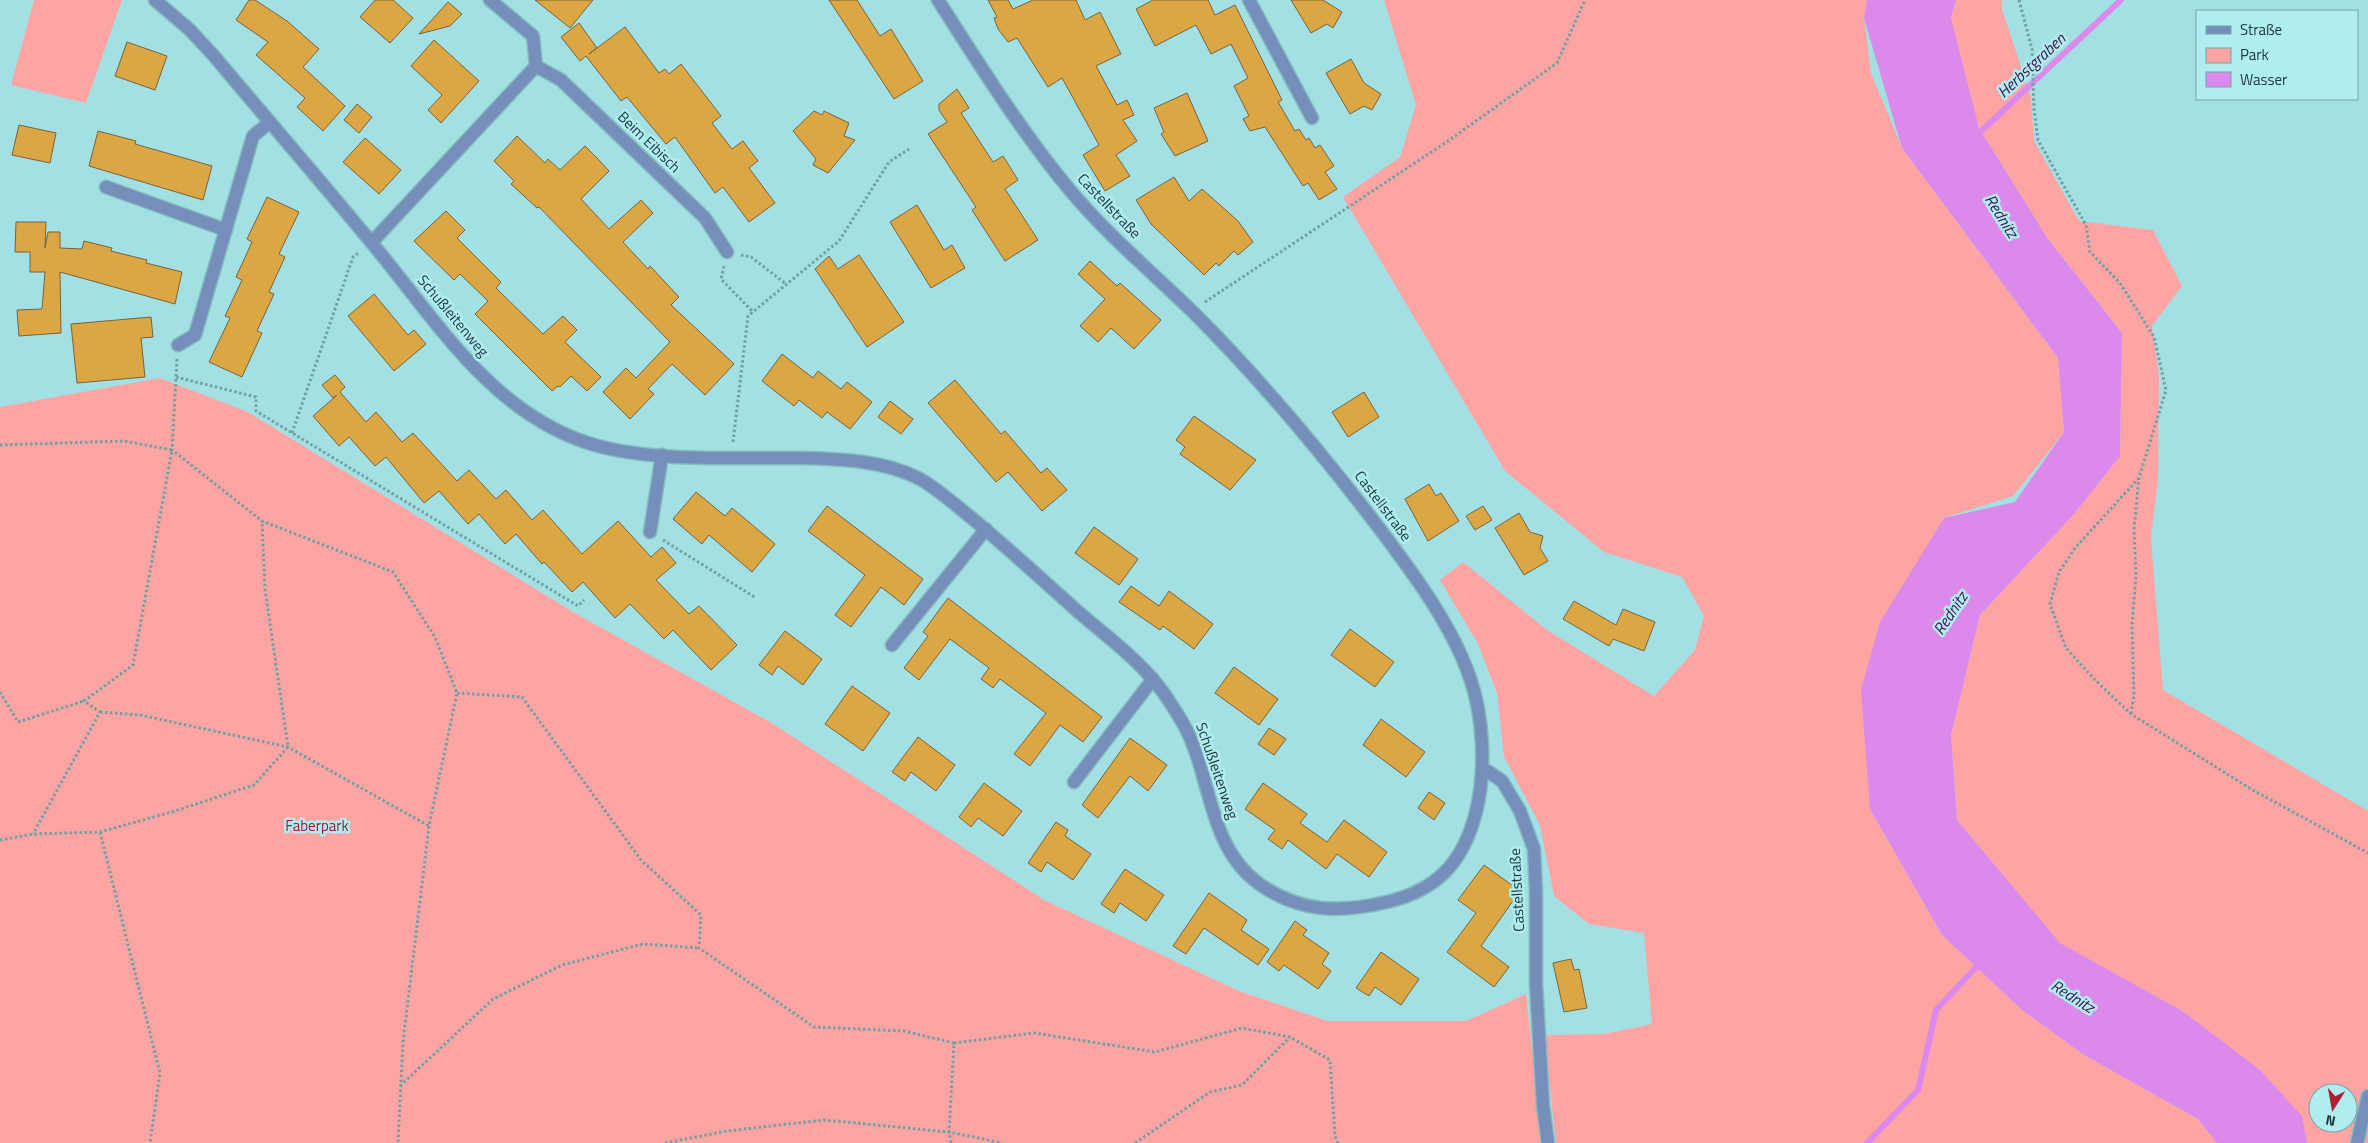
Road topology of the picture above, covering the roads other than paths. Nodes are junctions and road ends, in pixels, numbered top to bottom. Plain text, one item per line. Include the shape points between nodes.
1 (155, 0) edge
2 (490, 0) edge
3 (938, 0) edge
4 (1249, 0) edge
5 (536, 66) junction
6 (1312, 118) dead end
7 (270, 122) junction
8 (106, 188) dead end
9 (226, 230) junction
10 (372, 242) junction
11 (727, 252) road end
12 (178, 345) road end
13 (662, 455) junction
14 (986, 529) junction
15 (650, 532) road end
16 (892, 645) dead end
17 (1153, 679) junction
18 (1483, 768) junction
19 (1074, 782) dead end
20 (2368, 1096) edge
21 (1548, 1143) edge
22 (2357, 1143) edge

1 - 7 street, Schußleitenweg via 190,30
2 - 5 street via 533,36
3 - 18 street, Castellstraße via 1000,96 1070,191 1252,372 1345,483 1409,568 1436,610 1471,680 1477,705
4 - 6 street
5 - 10 street
5 - 11 street, Beim Eibisch via 561,80 704,218
7 - 9 street via 253,136
7 - 10 street, Schußleitenweg
8 - 9 street
9 - 12 street via 195,335
10 - 13 street, Schußleitenweg via 470,364 520,410 585,442 616,451
13 - 14 street, Schußleitenweg via 844,459 892,467 924,481
13 - 15 street
14 - 16 street
14 - 17 street, Schußleitenweg
17 - 18 street, Schußleitenweg via 1184,724 1197,755 1211,811 1234,859 1252,879 1275,894 1306,907 1343,911 1404,898 1428,888 1452,866 1465,846 1480,796
17 - 19 street
18 - 21 street, Castellstraße via 1502,781 1520,811 1534,849 1536,984
20 - 22 street

